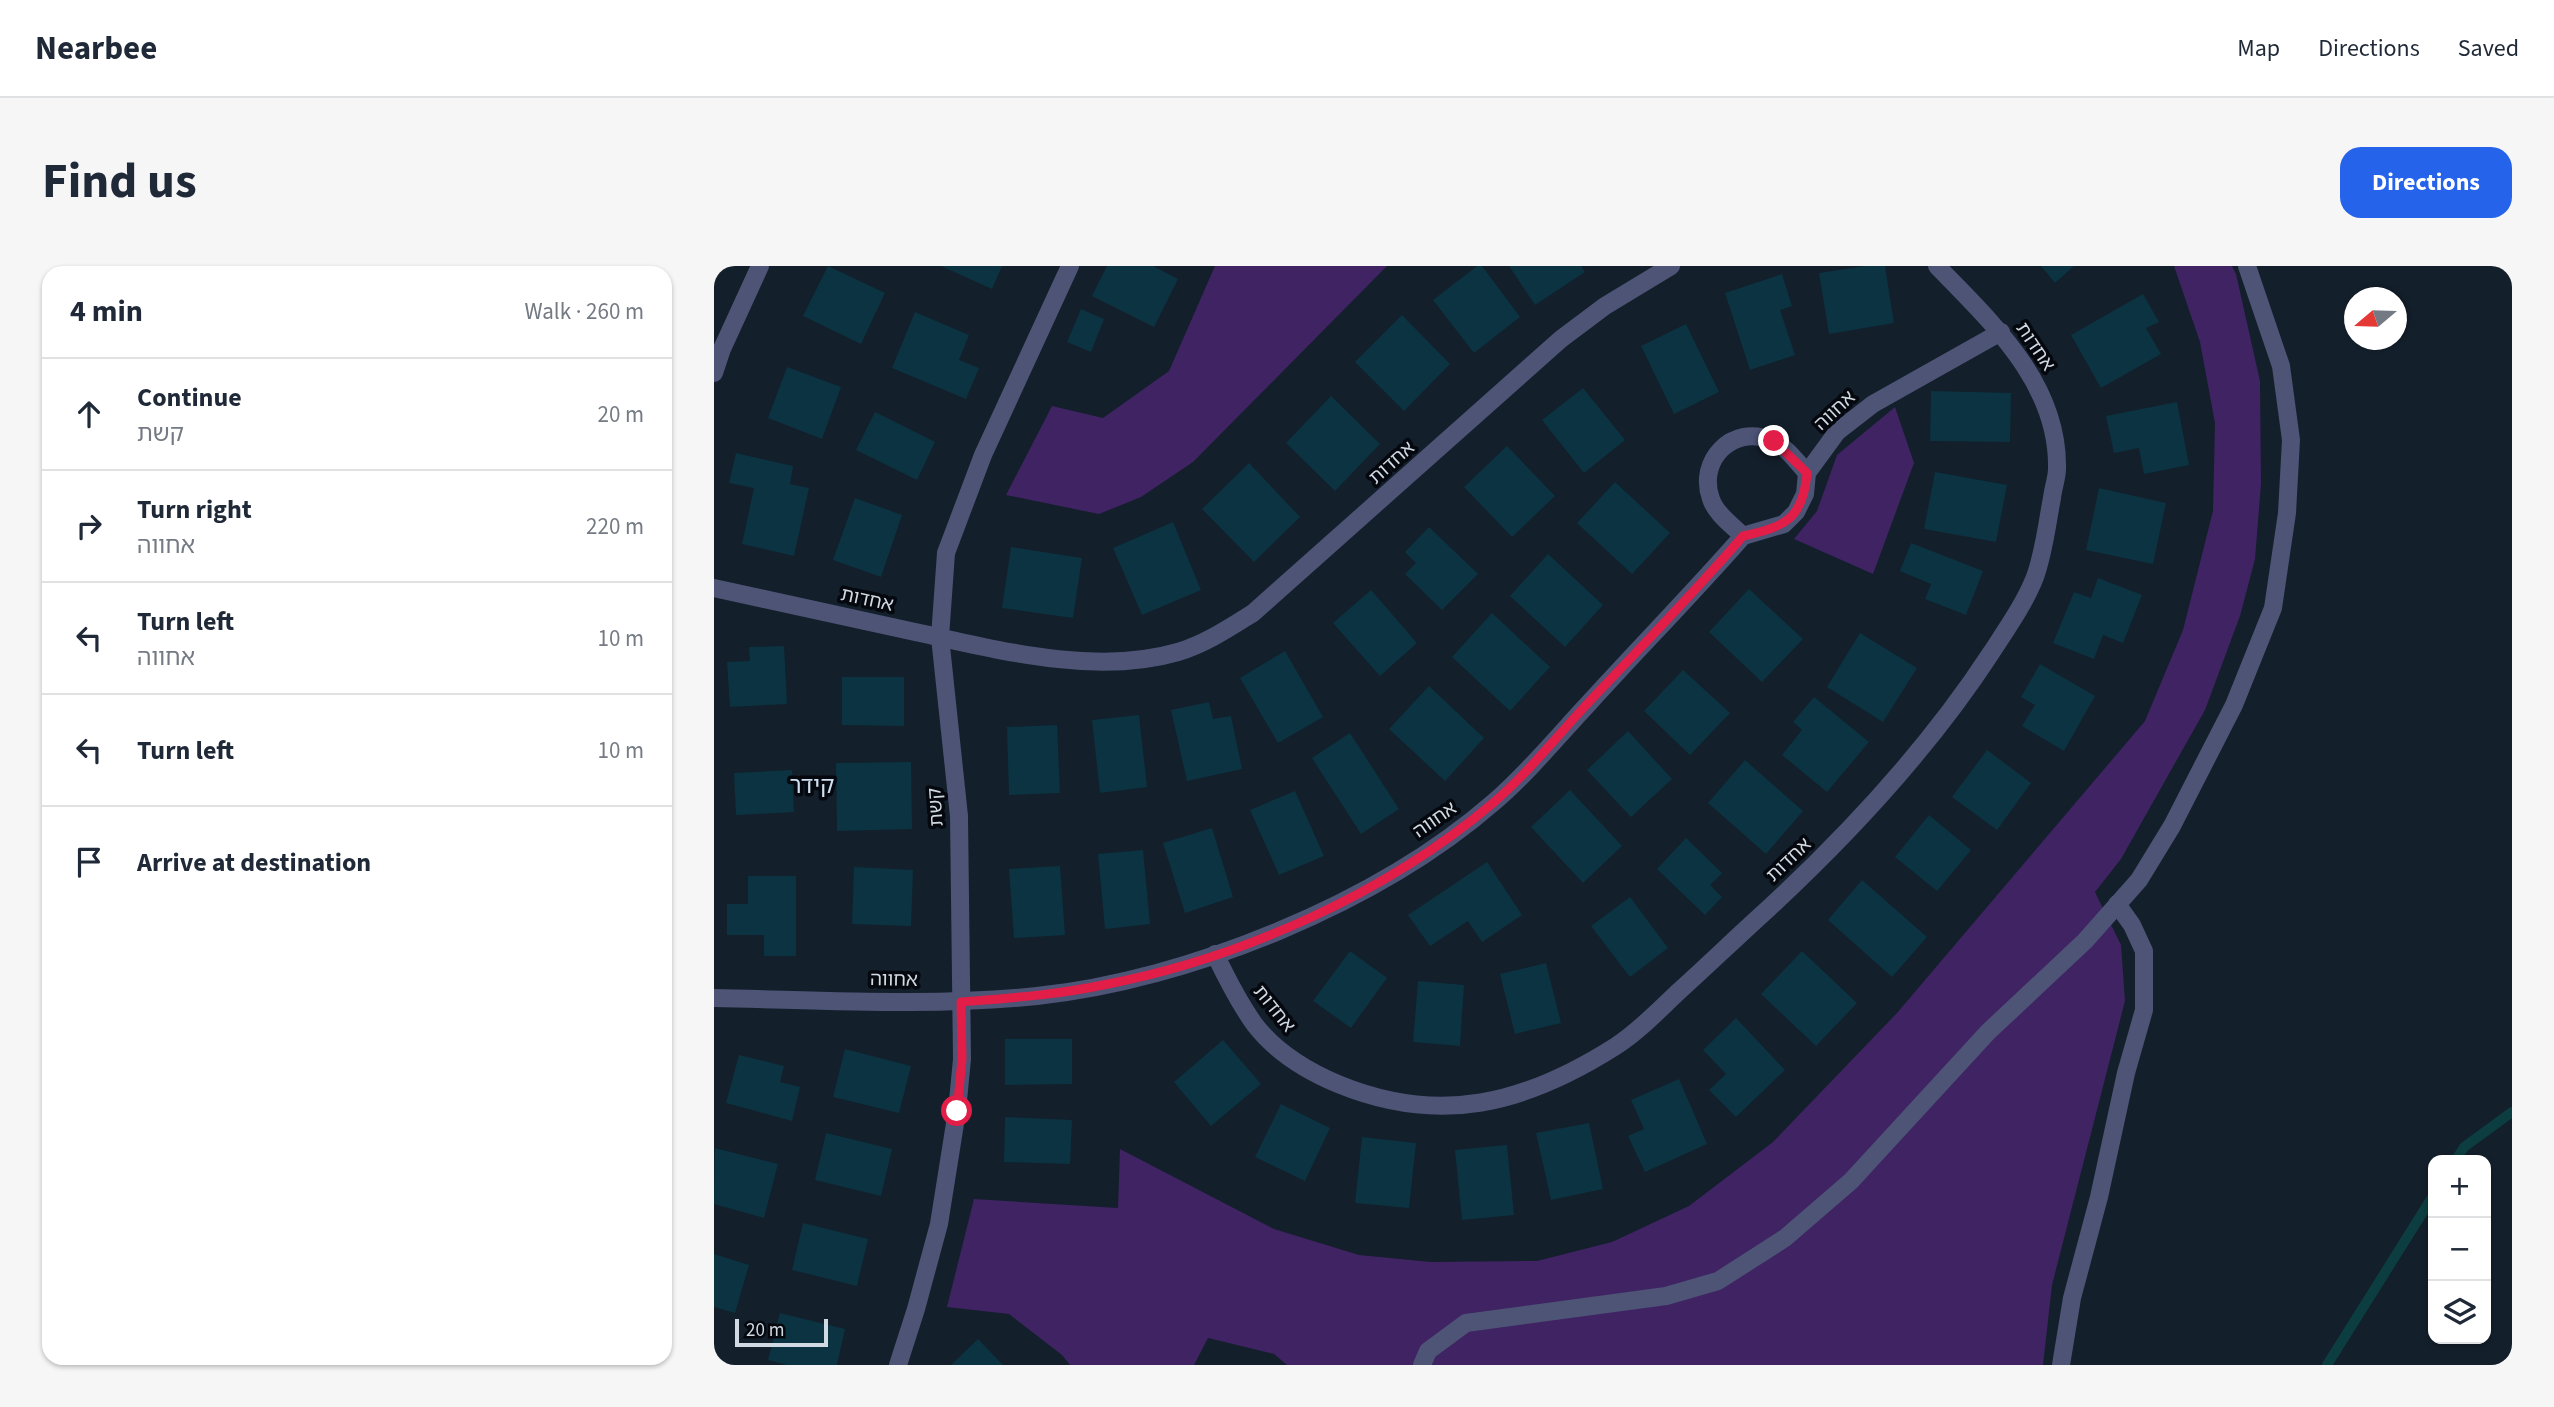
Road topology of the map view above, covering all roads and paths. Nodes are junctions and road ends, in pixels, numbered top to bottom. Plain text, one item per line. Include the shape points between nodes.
1 (760, 266) edge
2 (1070, 266) edge
3 (1671, 266) edge
4 (1937, 266) edge
5 (2247, 266) edge
6 (2001, 332) junction
7 (714, 373) edge
8 (1807, 473) junction
9 (1743, 536) junction
10 (714, 588) edge
11 (940, 637) junction
12 (2117, 904) junction
13 (1215, 954) junction
14 (714, 998) edge
15 (961, 1002) junction
16 (898, 1365) edge
17 (1422, 1365) edge
18 (2061, 1365) edge

1 - 7 street
2 - 11 street, קשת via 984,455 946,553
3 - 11 street, אחדות via 1562,339 1294,579 1217,636 1178,652 1107,662 1056,659
4 - 6 street, אחדות
5 - 12 street via 2281,366 2291,440 2287,513 2273,608 2234,705 2172,826 2139,880
6 - 8 street, אחווה via 1873,404 1837,432
6 - 13 street, אחדות via 2031,374 2051,424 2057,469 2035,578 1957,704 1877,801 1798,881 1619,1044 1548,1083 1496,1100 1423,1107 1371,1097 1324,1079 1287,1057 1257,1027
8 - 9 street, אחווה via 1805,494 1784,524
8 - 9 street via 1774,441 1760,436 1739,437 1720,449 1708,469 1707,485 1712,502
9 - 13 street, אחווה via 1496,801 1445,841 1368,887 1311,917
10 - 11 street, אחדות
11 - 15 street, קשת via 959,816
12 - 17 street via 2085,941 1988,1032 1851,1181 1785,1238 1718,1281 1666,1296 1466,1323 1428,1351
12 - 18 street via 2144,951 2144,1010 2072,1298
13 - 15 street, אחווה via 1104,985
14 - 15 street, אחווה
15 - 16 street, קשת via 957,1111 939,1224

